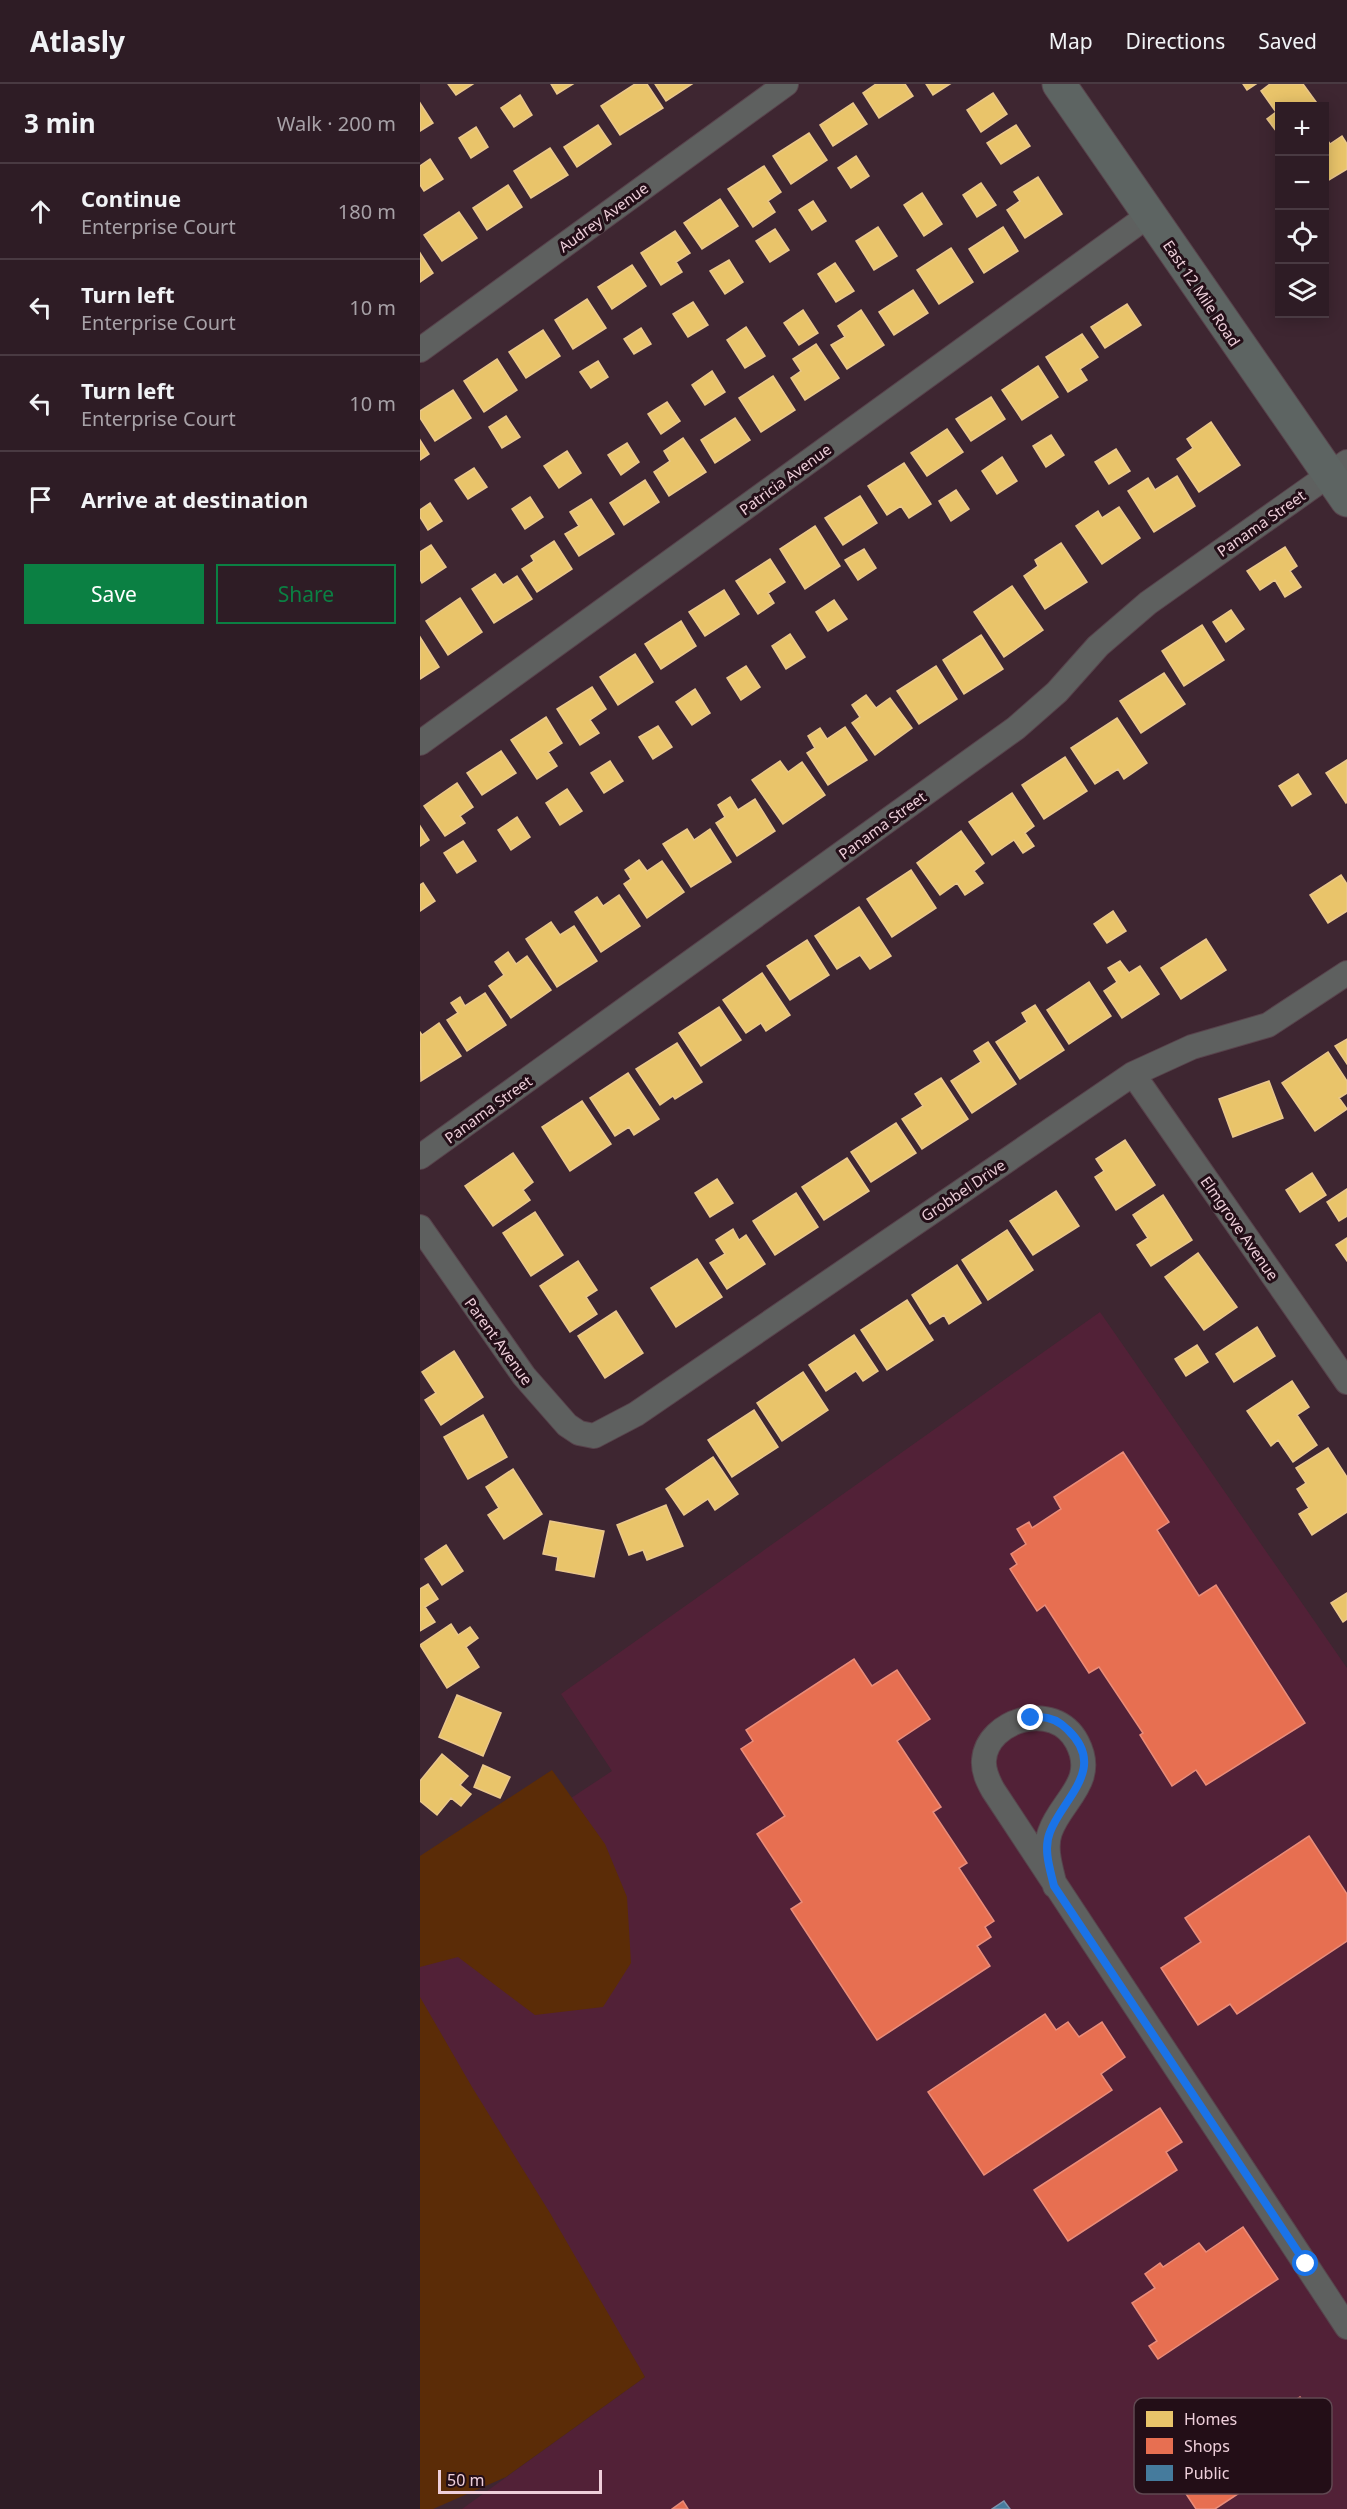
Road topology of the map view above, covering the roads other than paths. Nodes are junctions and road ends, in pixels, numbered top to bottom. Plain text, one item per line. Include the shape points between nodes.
1 (786, 84) edge
2 (1059, 84) edge
3 (1149, 215) junction
4 (420, 350) edge
5 (1341, 479) edge
6 (420, 743) edge
7 (1347, 973) edge
8 (1133, 1074) junction
9 (420, 1157) edge
10 (420, 1227) edge
11 (1347, 1382) edge
12 (594, 1436) joint
13 (1054, 1886) junction
14 (1347, 2327) edge

1 - 4 street, Audrey Avenue
2 - 3 main road, East 12 Mile Road
3 - 5 main road, East 12 Mile Road
3 - 6 street, Patricia Avenue
5 - 9 street, Panama Street via 1148,603 1098,646 1016,728
7 - 8 street, Grobbel Drive via 1268,1024 1192,1047
8 - 11 street, Elmgrove Avenue
8 - 12 street, Grobbel Drive via 636,1414
10 - 12 street, Parent Avenue via 477,1312 550,1409 579,1433
13 - 13 street via 1047,1843 1077,1788 1084,1765 1082,1752 1071,1733 1055,1720 1035,1718 1013,1724 997,1735 984,1762 993,1790
13 - 14 street

